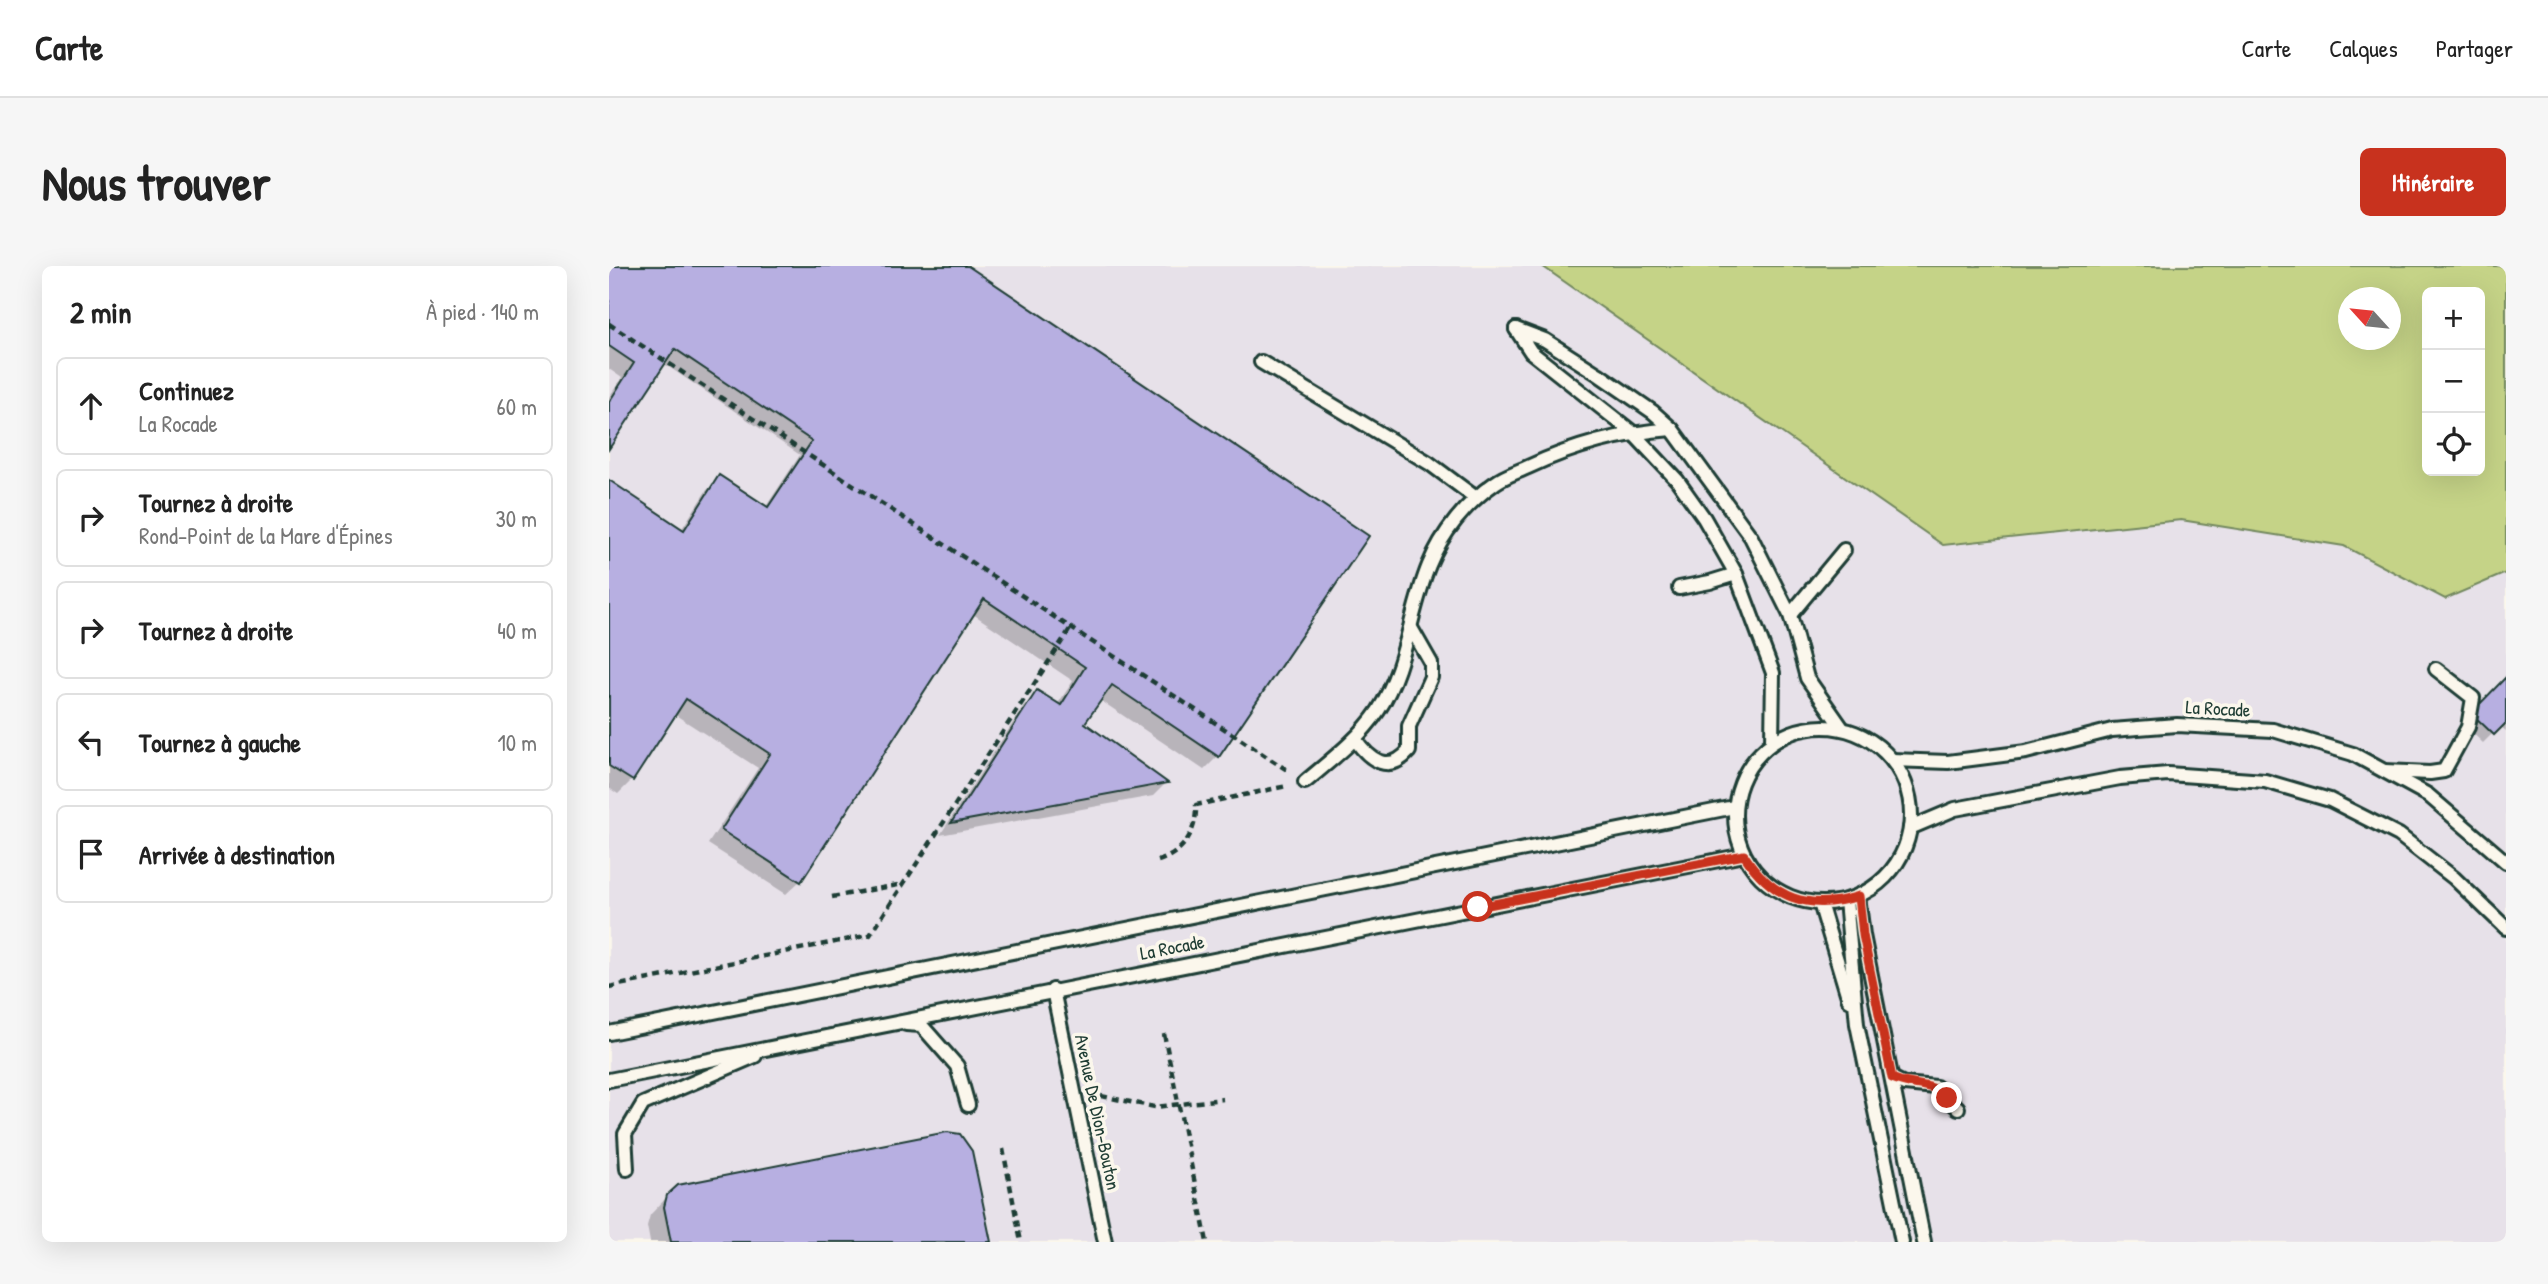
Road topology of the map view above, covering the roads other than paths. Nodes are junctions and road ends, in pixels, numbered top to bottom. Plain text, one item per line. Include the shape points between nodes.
1 (1261, 362) dead end
2 (1672, 429) junction
3 (1632, 432) junction
4 (1476, 498) junction
5 (1844, 550) dead end
6 (1737, 574) junction
7 (1679, 588) dead end
8 (1790, 615) junction
9 (1411, 628) junction
10 (2436, 669) dead end
11 (1842, 728) junction
12 (1355, 739) junction
13 (1772, 742) junction
14 (1892, 760) junction
15 (2381, 771) junction
16 (1305, 782) road end
17 (1734, 807) junction
18 (1910, 828) junction
19 (1744, 855) junction
20 (2506, 862) edge
21 (1852, 898) junction
22 (1820, 903) junction
23 (2506, 928) edge
24 (1053, 990) junction
25 (892, 1023) junction
26 (1857, 1024) junction
27 (609, 1033) edge
28 (779, 1046) junction
29 (1892, 1078) junction
30 (609, 1080) edge
31 (968, 1105) dead end
32 (1958, 1108) dead end
33 (628, 1169) dead end
34 (1105, 1242) edge
35 (1902, 1242) edge
36 (1924, 1242) edge

1 - 4 lane via 1422,459
2 - 3 lane
2 - 3 lane via 1545,340 1516,329 1531,352
2 - 8 lane via 1751,537
3 - 4 lane via 1552,456 1496,481
3 - 6 lane via 1677,480
4 - 9 lane via 1447,531 1428,566
5 - 8 lane
6 - 7 lane
6 - 13 lane via 1773,674
8 - 11 lane via 1807,678
9 - 12 lane via 1393,684
9 - 12 lane via 1431,663 1431,677 1409,726 1409,751 1400,762 1387,765 1369,756
10 - 15 lane via 2473,698 2468,727 2444,771
11 - 13 lane via 1818,726
11 - 14 lane via 1861,735
12 - 16 lane
13 - 17 lane via 1753,760
14 - 15 lane, La Rocade via 1948,762 2026,752 2112,730 2177,725 2273,730 2353,754
14 - 18 lane via 1908,792
15 - 20 lane, La Rocade via 2428,796
17 - 19 lane
17 - 27 lane, La Rocade
18 - 21 lane via 1901,856 1883,879
18 - 23 lane via 1955,809 2120,778 2168,775 2265,781 2330,800 2399,835 2454,877
19 - 22 lane via 1757,875 1775,890 1797,900
19 - 24 lane, La Rocade
21 - 22 lane
21 - 26 lane
21 - 29 lane
22 - 26 lane
24 - 25 lane, La Rocade
24 - 34 lane, Avenue De Dion-Bouton
25 - 28 lane, La Rocade
25 - 31 lane via 921,1025 957,1066
26 - 35 lane
28 - 30 lane, La Rocade
28 - 33 lane via 643,1104 625,1134
29 - 32 lane via 1936,1087
29 - 36 lane

